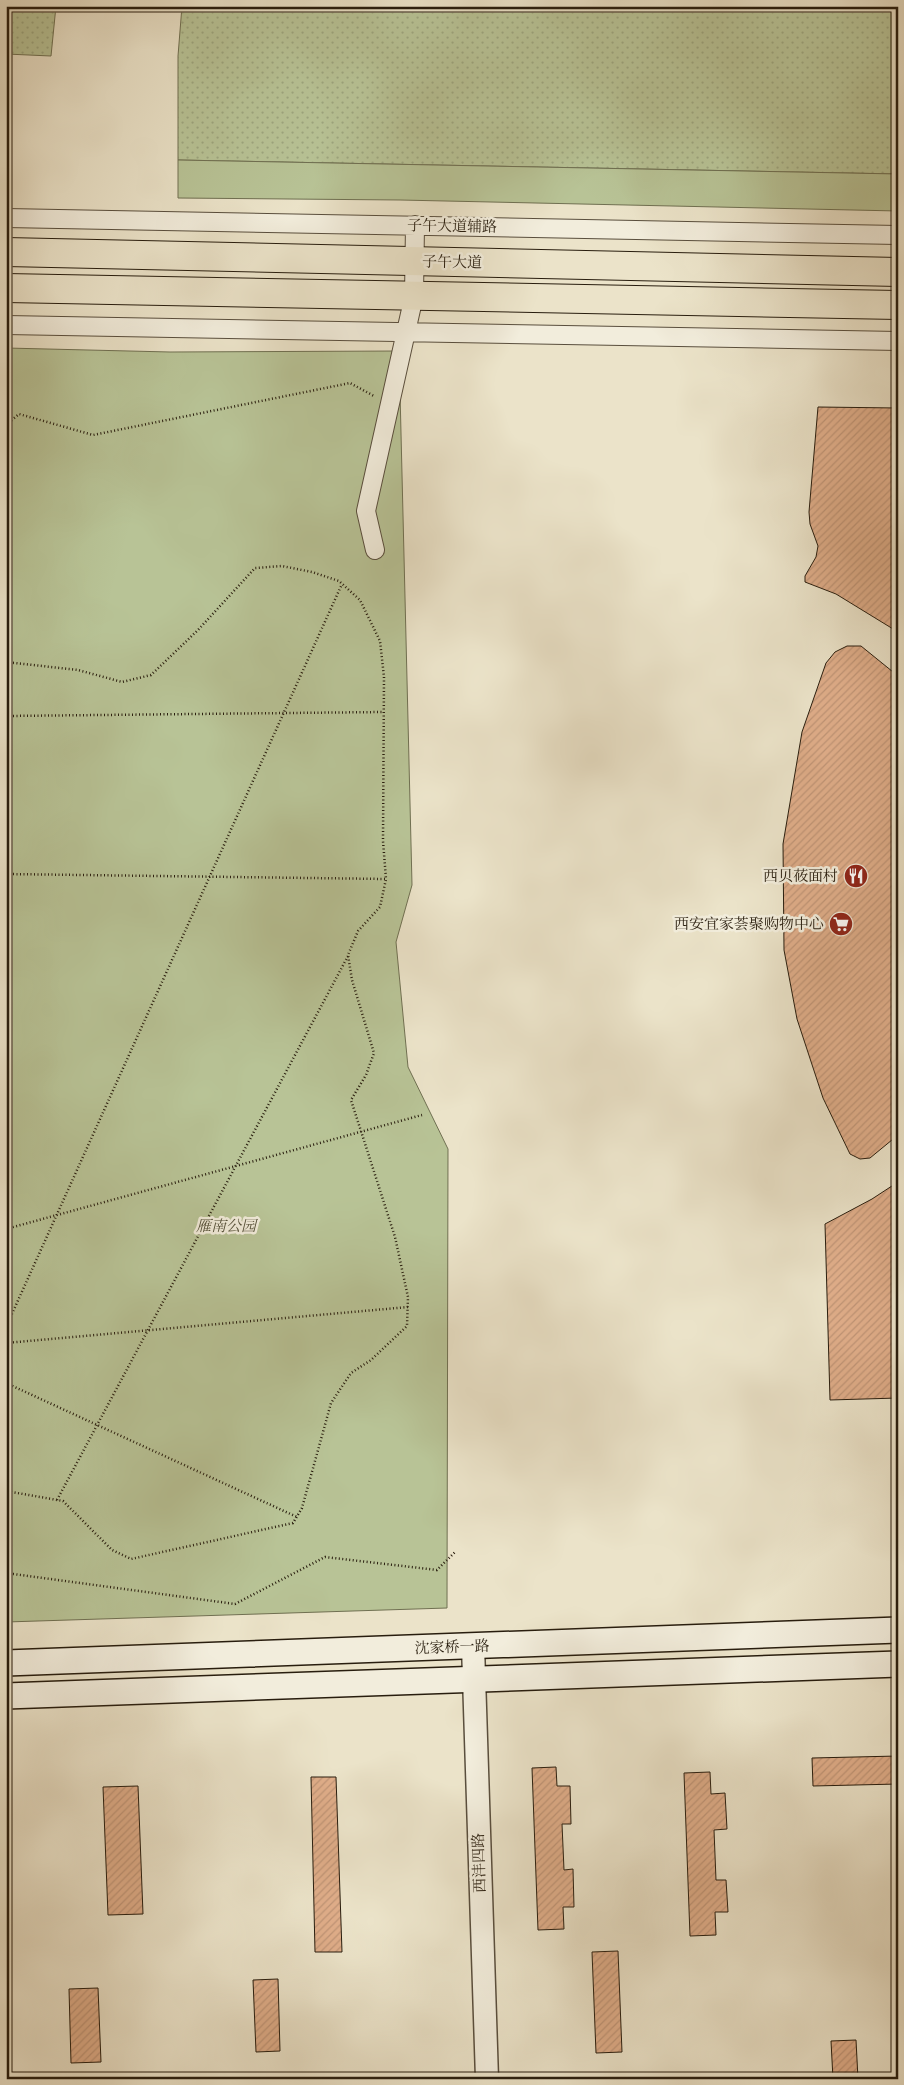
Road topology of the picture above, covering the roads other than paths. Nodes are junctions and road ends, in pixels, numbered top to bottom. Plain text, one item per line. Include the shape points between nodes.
1 (6, 218) edge
2 (415, 225) junction
3 (898, 235) edge
4 (6, 252) edge
5 (415, 262) junction
6 (898, 272) edge
7 (6, 288) edge
8 (414, 296) junction
9 (898, 305) edge
10 (6, 325) edge
11 (406, 332) junction
12 (898, 341) edge
13 (375, 550) dead end
14 (898, 1630) edge
15 (473, 1646) junction
16 (6, 1663) edge
17 (898, 1664) edge
18 (473, 1680) junction
19 (6, 1696) edge
20 (486, 2079) edge

1 - 2 street, 子午大道辅路
2 - 3 street, 子午大道辅路
2 - 5 street
4 - 5 main road, 子午大道
5 - 6 main road, 子午大道
5 - 8 street
7 - 8 main road
8 - 9 main road
8 - 11 street
10 - 11 street
11 - 12 street
11 - 13 street via 366,511
14 - 15 main road, 沈家桥一路
15 - 16 main road, 沈家桥一路
15 - 18 street, 西沣四路
17 - 18 main road
18 - 19 main road
18 - 20 street, 西沣四路

